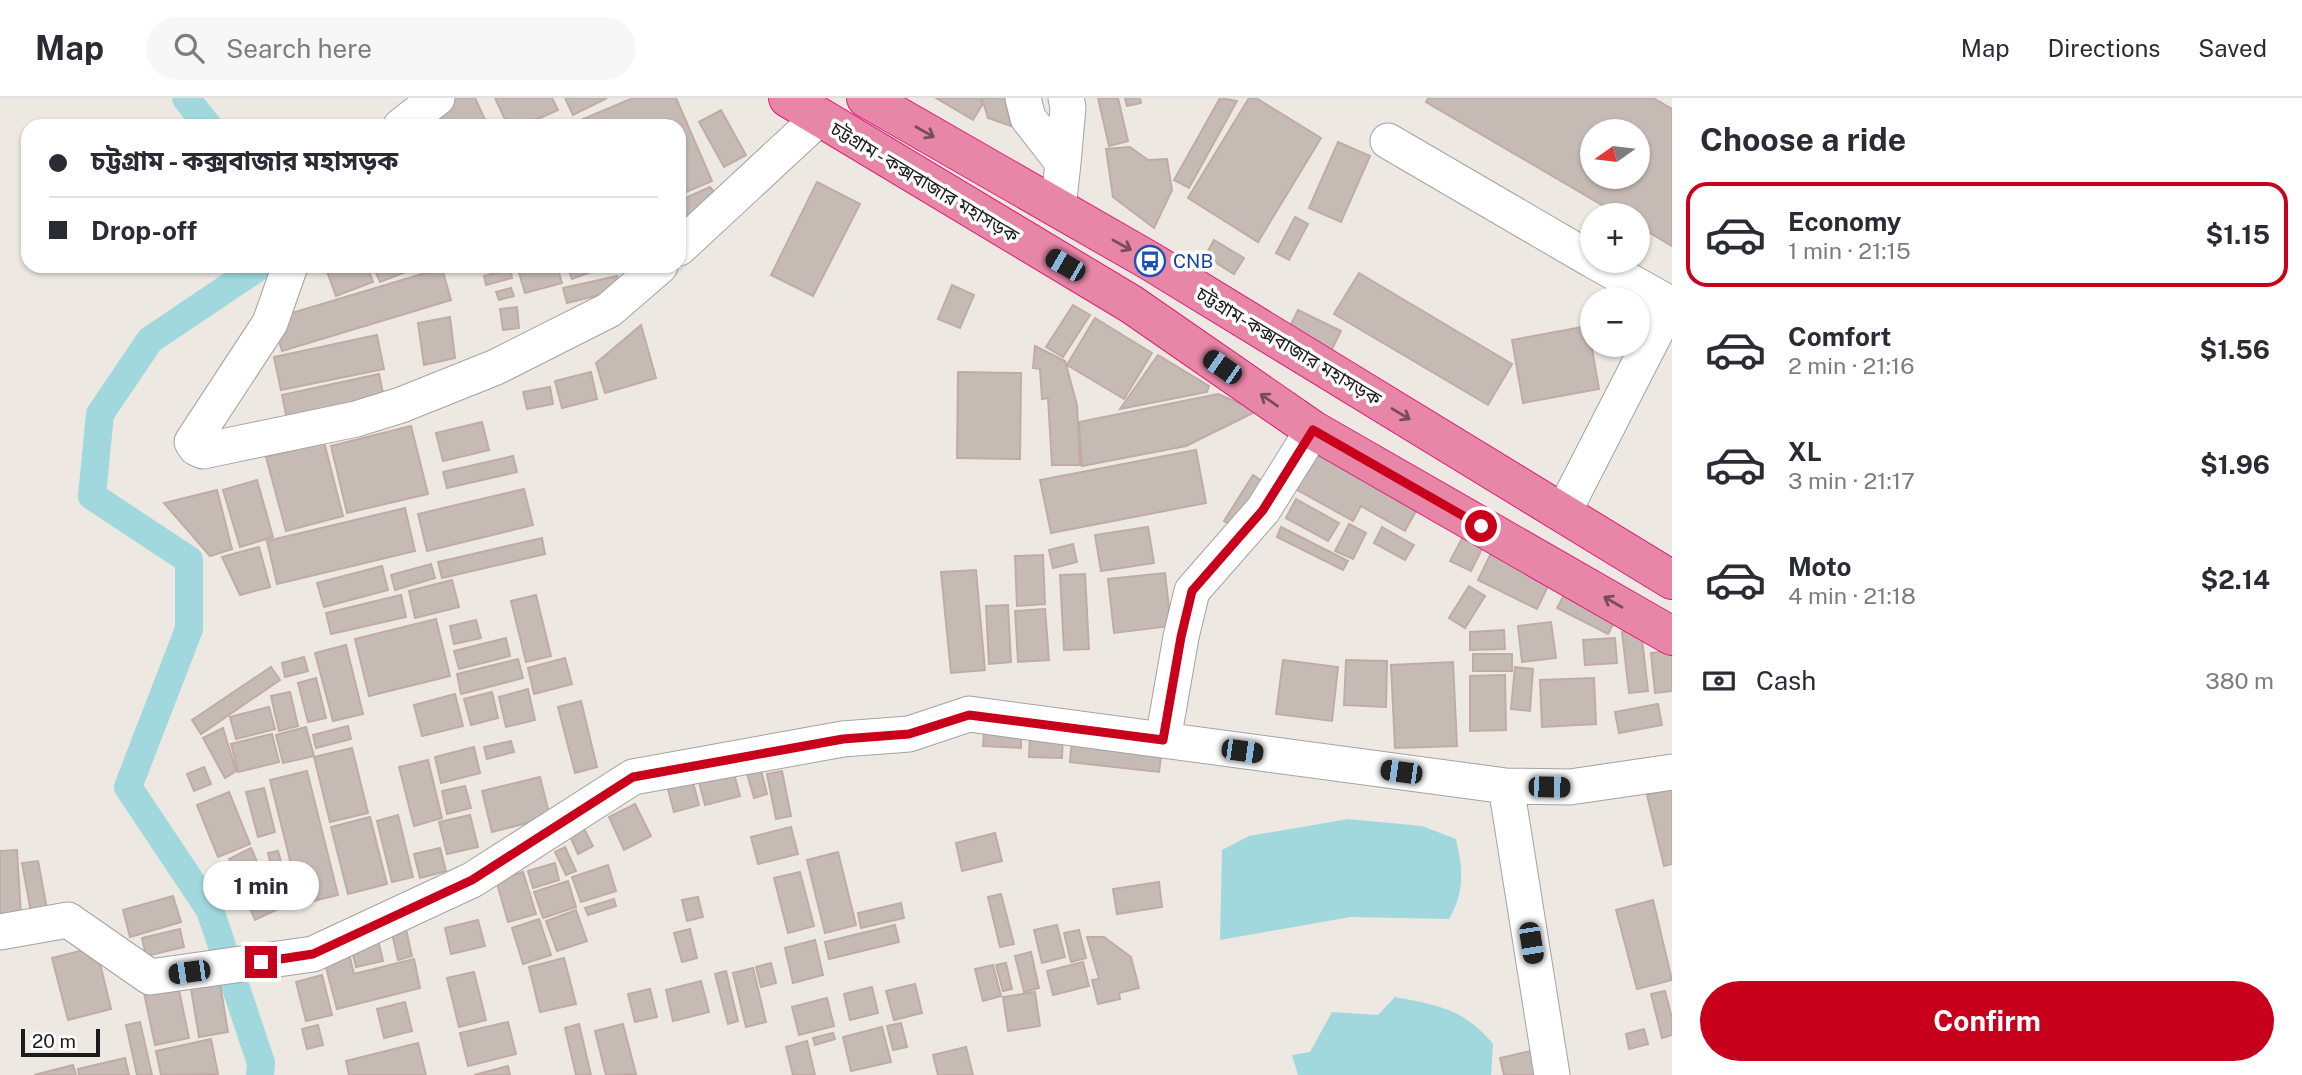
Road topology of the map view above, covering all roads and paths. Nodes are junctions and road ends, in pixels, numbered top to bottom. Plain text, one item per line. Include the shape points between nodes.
1 (437, 98) edge
2 (866, 98) edge
3 (1023, 98) edge
4 (1066, 98) edge
5 (804, 108) edge
6 (410, 119) edge
7 (1388, 141) dead end
8 (1063, 163) junction
9 (1058, 208) junction
10 (686, 240) edge
11 (1580, 252) edge
12 (288, 273) edge
13 (652, 273) edge
14 (1616, 273) edge
15 (1313, 430) junction
16 (1563, 513) junction
17 (1672, 580) edge
18 (1672, 636) edge
19 (1163, 740) junction
20 (1672, 772) edge
21 (1506, 786) junction
22 (0, 932) edge
23 (1552, 1075) edge

1 - 6 street
2 -> 9 highway, চট্টগ্রাম-কক্সবাজার মহাসড়ক
3 - 8 street via 1028,118
4 - 8 street
5 - 10 street
15 -> 5 highway, চট্টগ্রাম - কক্সবাজার মহাসড়ক via 1131,304
7 - 11 street
8 - 9 street
9 -> 16 highway, চট্টগ্রাম-কক্সবাজার মহাসড়ক
12 - 13 street via 270,323 192,442 195,449 301,433 401,405 496,367 609,310
14 - 16 street via 1670,304
18 -> 15 highway, চট্টগ্রাম - কক্সবাজার মহাসড়ক
15 - 19 street via 1263,510 1192,591
16 - 17 highway, চট্টগ্রাম-কক্সবাজার মহাসড়ক
19 - 21 street
19 - 22 street via 969,715 909,734 843,739 633,777 472,880 313,954 150,977 68,920
20 - 21 street via 1570,787
21 - 23 street

